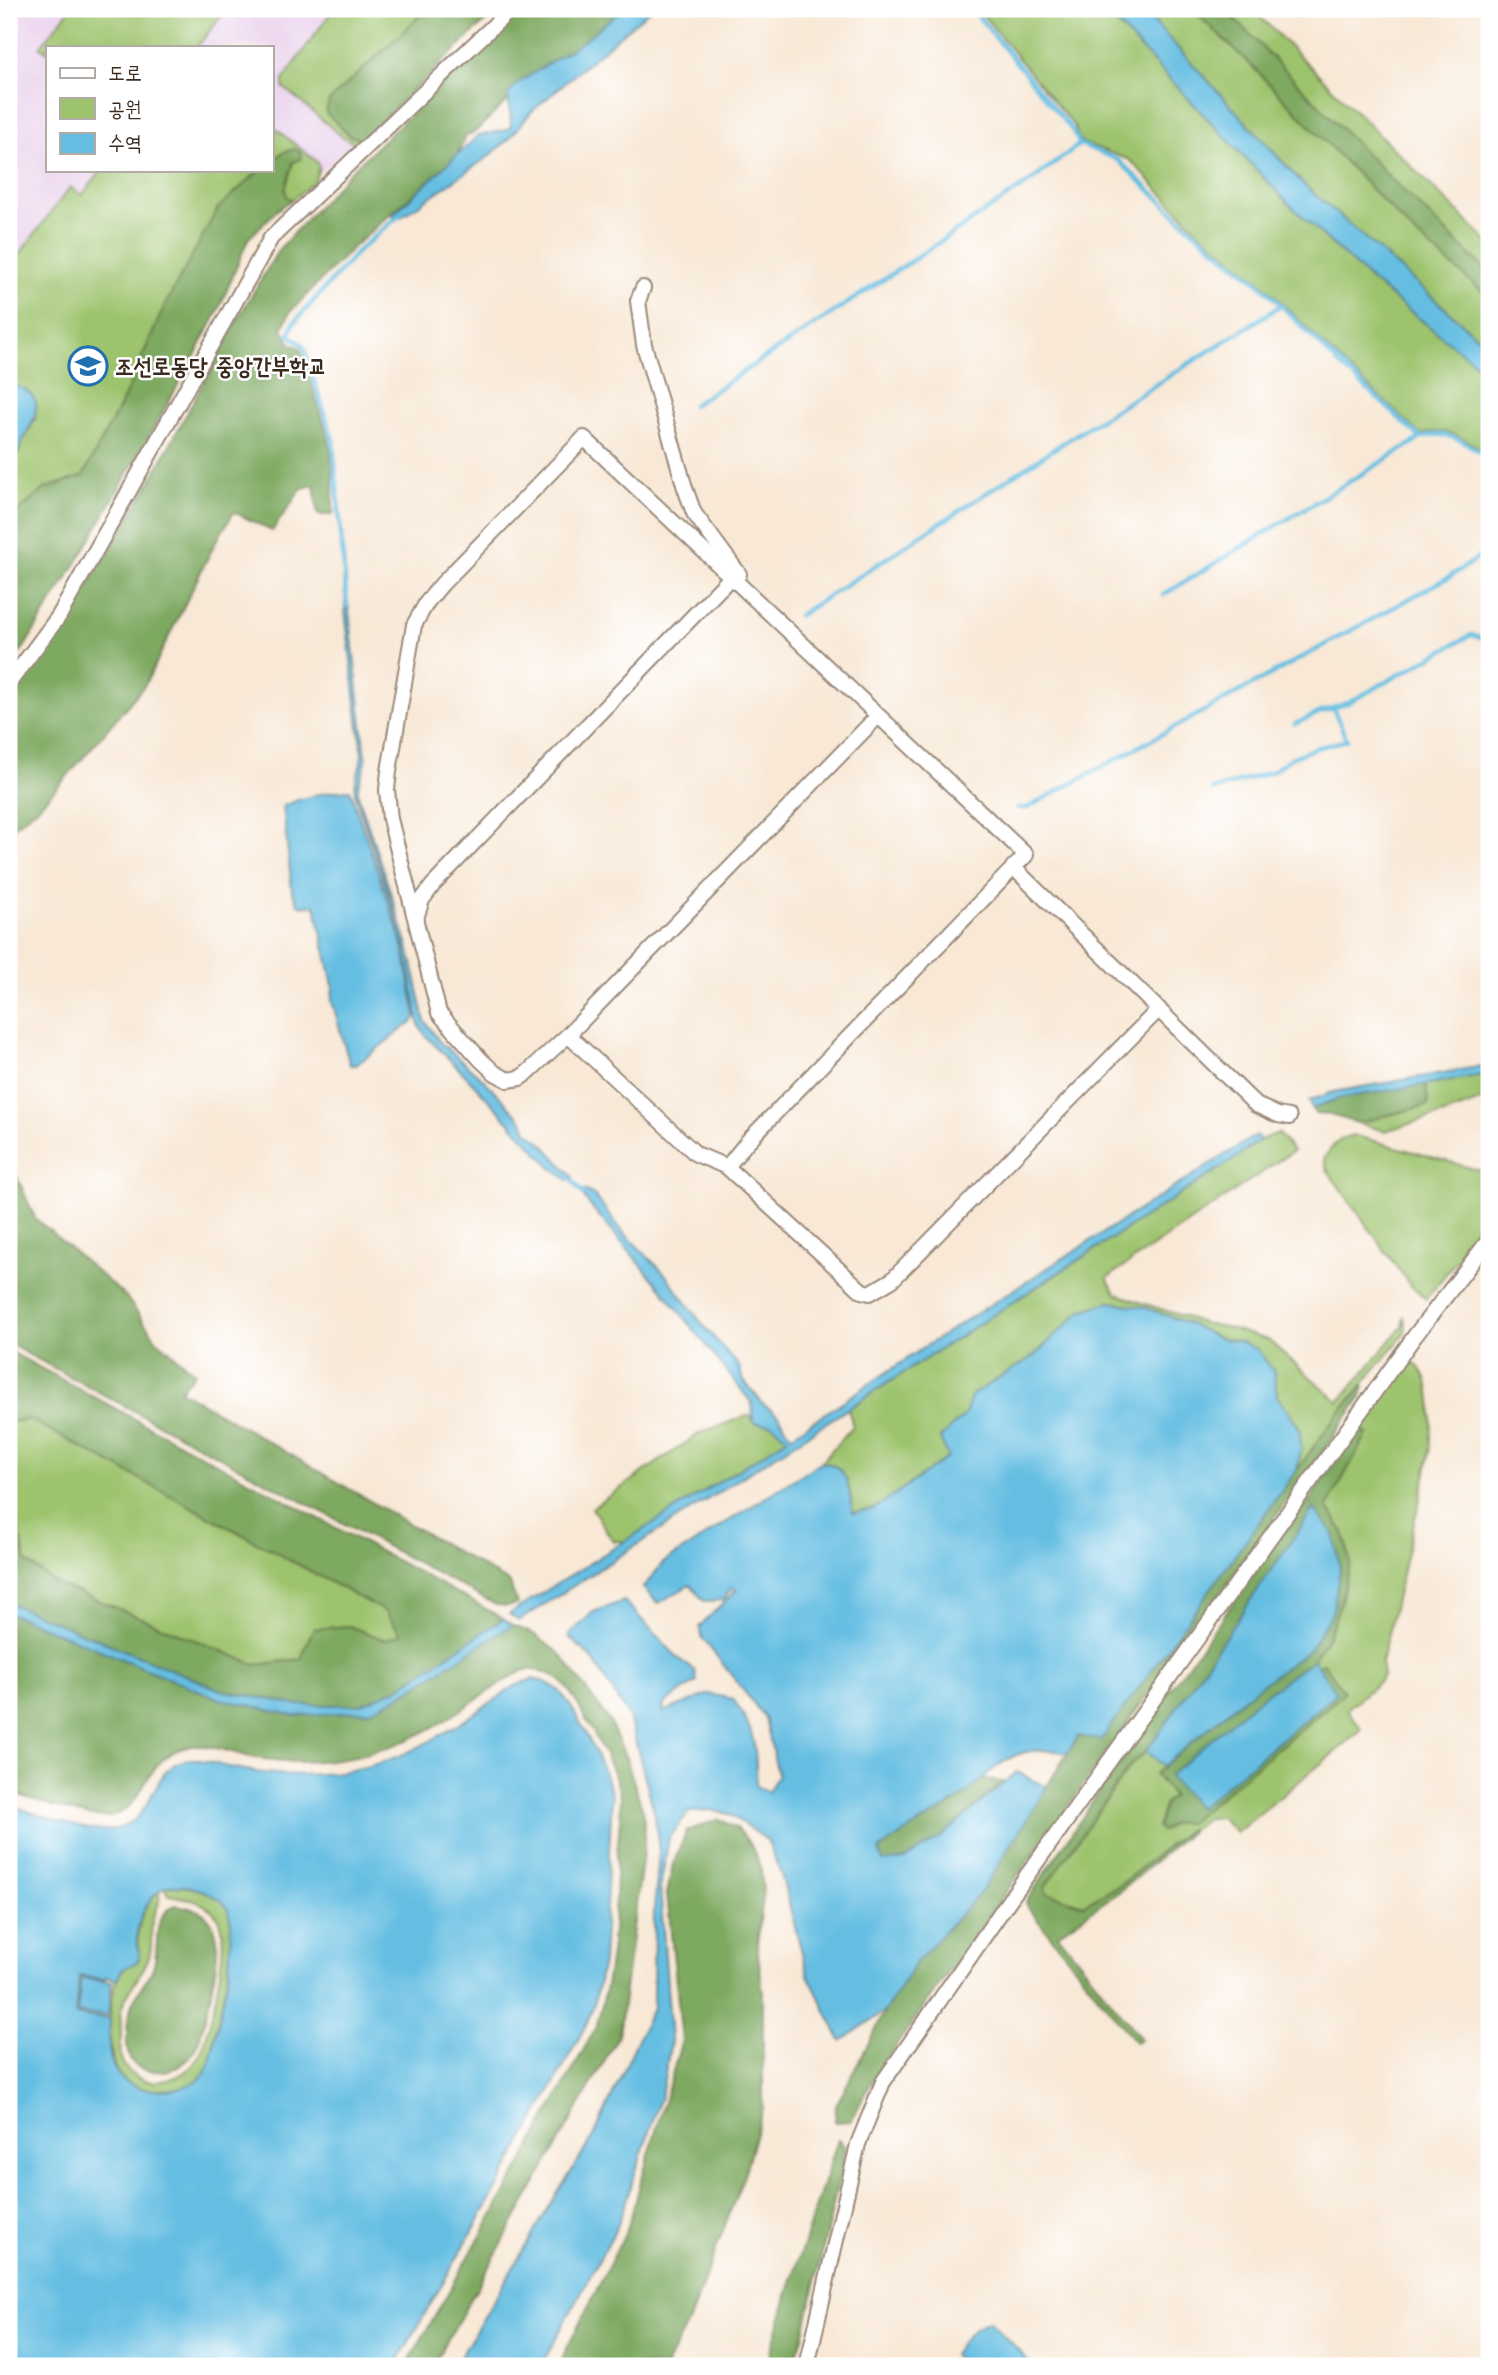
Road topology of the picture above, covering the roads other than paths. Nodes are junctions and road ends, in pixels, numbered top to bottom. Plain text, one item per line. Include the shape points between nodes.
1 (511, 9) edge
2 (643, 288) dead end
3 (732, 576) junction
4 (760, 604) junction
5 (9, 683) edge
6 (878, 716) junction
7 (1013, 867) junction
8 (416, 919) junction
9 (1159, 1009) junction
10 (568, 1035) junction
11 (1289, 1117) dead end
12 (727, 1167) junction
13 (1489, 1240) edge
14 (807, 2366) edge

1 - 5 street via 271,238 59,616
2 - 4 street via 638,301 645,345 694,513
3 - 4 street
3 - 8 street via 433,885
3 - 8 street via 584,438 442,584 414,625 387,790 390,820
4 - 6 street
6 - 7 street via 1026,855
6 - 10 street
7 - 9 street
7 - 12 street
8 - 10 street via 439,1013 495,1073 508,1080 520,1078
9 - 11 street via 1256,1105
9 - 12 street via 892,1280 870,1293 862,1291
10 - 12 street via 696,1154
13 - 14 street via 1414,1337 883,2082 858,2144

